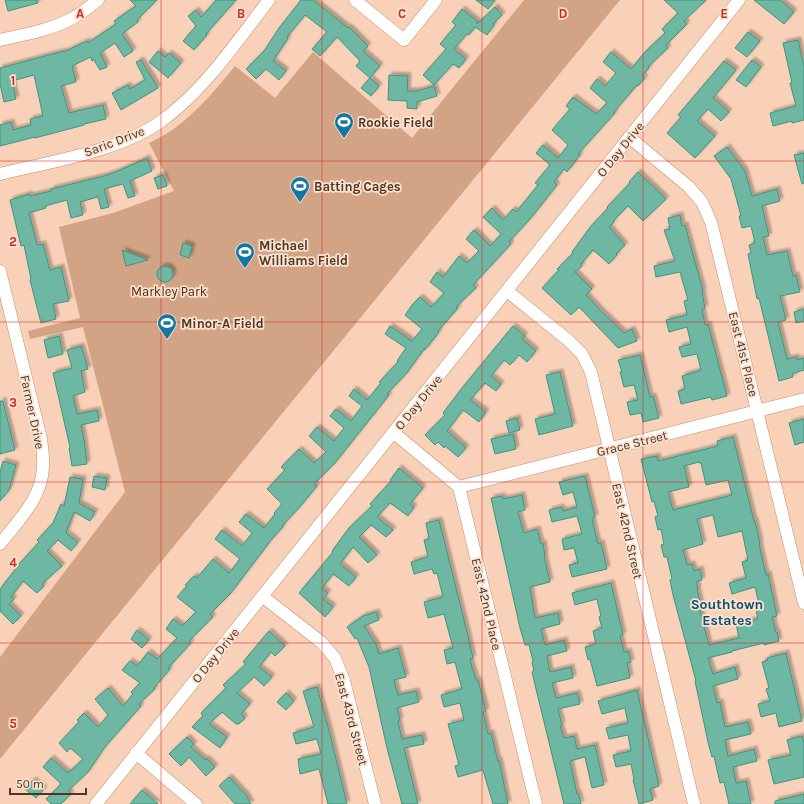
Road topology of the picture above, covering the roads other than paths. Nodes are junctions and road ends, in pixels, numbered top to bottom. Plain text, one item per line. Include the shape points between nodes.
1 (98, 0) edge
2 (269, 0) edge
3 (355, 0) edge
4 (436, 0) edge
5 (739, 0) edge
6 (0, 40) edge
7 (629, 138) junction
8 (0, 174) edge
9 (0, 271) edge
10 (507, 291) junction
11 (804, 399) edge
12 (758, 411) junction
13 (394, 432) junction
14 (609, 449) junction
15 (459, 487) junction
16 (0, 544) edge
17 (262, 596) junction
18 (804, 603) edge
19 (136, 753) junction
20 (96, 804) edge
21 (196, 804) edge
22 (375, 804) edge
23 (536, 804) edge
24 (694, 804) edge

1 - 6 street via 66,22
2 - 8 street, Saric Drive via 204,83 159,123 99,150
3 - 4 street via 404,40
5 - 7 street, O Day Drive
7 - 10 street, O Day Drive
7 - 12 street, East 41st Place via 689,187 702,202 711,222
9 - 16 street, Farmer Drive via 41,439 44,466 41,484 32,503
10 - 13 street, O Day Drive
10 - 14 street, East 42nd Street via 582,354 591,372
11 - 12 street, Grace Street
12 - 14 street, Grace Street
12 - 18 street, East 41st Place
13 - 15 street
13 - 17 street, O Day Drive
14 - 15 street, Grace Street
14 - 24 street, East 42nd Street
15 - 23 street, East 42nd Place
17 - 19 street, O Day Drive
17 - 22 street, East 43rd Street via 321,642 335,658 344,681
19 - 20 street, O Day Drive
19 - 21 street

